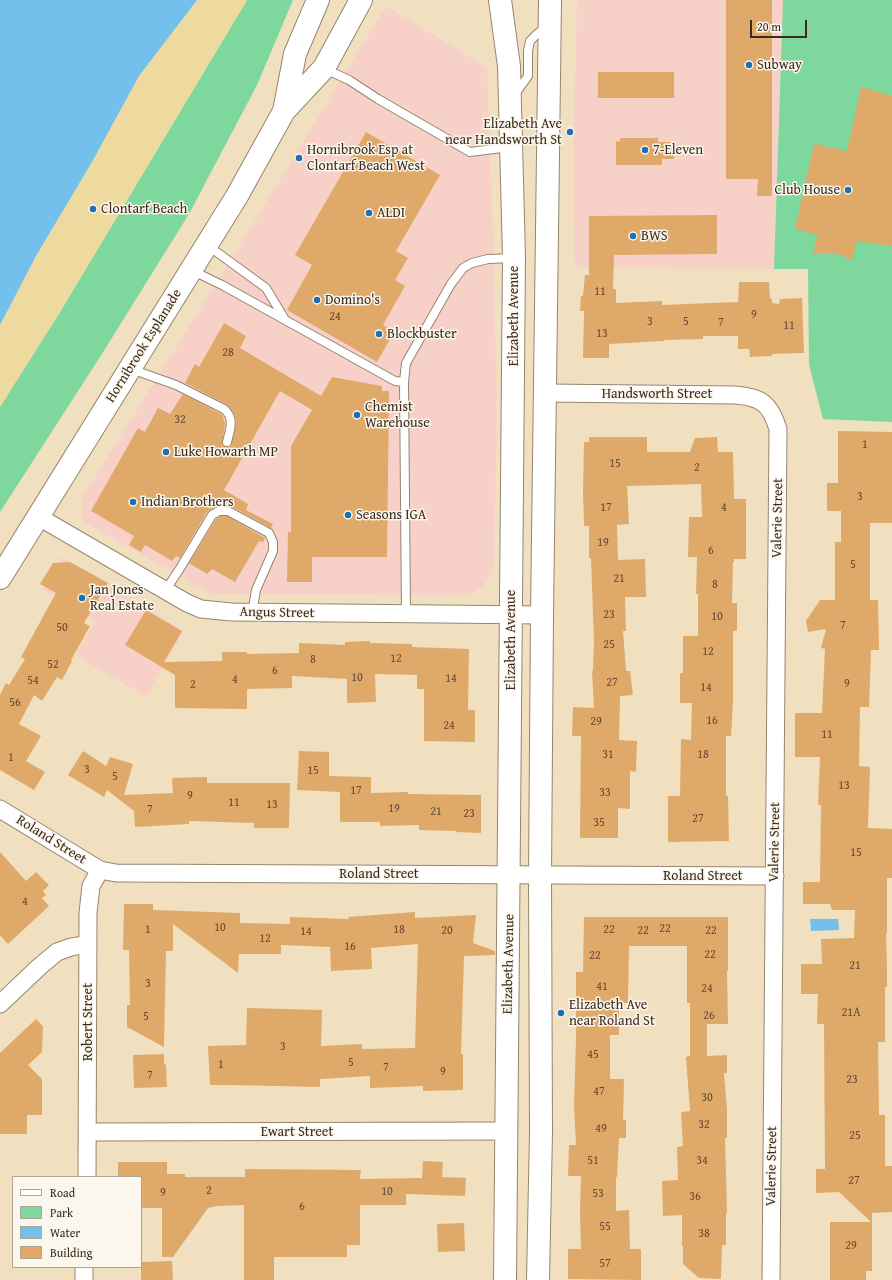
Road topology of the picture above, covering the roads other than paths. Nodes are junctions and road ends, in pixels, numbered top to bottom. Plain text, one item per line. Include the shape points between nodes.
1 (318, 0) edge
2 (361, 0) edge
3 (500, 0) edge
4 (550, 0) edge
5 (550, 24) junction
6 (324, 68) junction
7 (510, 101) junction
8 (284, 111) junction
9 (511, 147) junction
10 (207, 244) junction
11 (514, 258) junction
12 (191, 270) junction
13 (285, 319) junction
14 (130, 369) junction
15 (404, 382) junction
16 (545, 393) junction
17 (768, 406) joint
18 (227, 442) dead end
19 (37, 516) junction
20 (0, 578) edge
21 (165, 591) junction
22 (252, 612) junction
23 (406, 614) junction
24 (511, 615) junction
25 (542, 615) junction
26 (0, 809) edge
27 (100, 870) junction
28 (509, 874) junction
29 (540, 875) junction
30 (775, 876) junction
31 (88, 944) junction
32 (0, 1004) edge
33 (507, 1131) junction
34 (88, 1132) junction
35 (86, 1176) edge
36 (84, 1268) edge
37 (84, 1280) edge
38 (506, 1280) edge
39 (538, 1280) edge
40 (771, 1280) edge

1 - 8 main road, Hornibrook Esplanade via 295,54
2 - 6 main road, Hornibrook Esplanade
3 - 7 main road, Elizabeth Avenue via 509,66
4 - 5 main road
5 - 7 lane via 530,41 528,76
5 - 16 main road
6 - 8 main road, Hornibrook Esplanade
6 - 9 lane via 349,80 470,152
7 - 9 main road, Elizabeth Avenue
8 - 10 main road, Hornibrook Esplanade
9 - 11 main road, Elizabeth Avenue
10 - 12 main road, Hornibrook Esplanade
10 - 13 lane via 266,288
11 - 15 lane via 488,259 463,268 451,284 406,363
11 - 24 main road, Elizabeth Avenue
12 - 13 lane
12 - 14 main road, Hornibrook Esplanade
13 - 15 lane via 395,381
14 - 18 lane via 176,385 224,409 229,413 231,420
14 - 19 main road, Hornibrook Esplanade
15 - 23 lane
16 - 17 street, Handsworth Street via 735,394 756,399
16 - 25 main road
17 - 30 street, Valerie Street via 778,429
19 - 20 main road, Hornibrook Esplanade
19 - 21 street, Angus Street
21 - 22 street, Angus Street via 201,609
21 - 22 lane via 212,515 219,511 228,511 268,533 273,542 273,551 256,590
22 - 23 street, Angus Street
23 - 24 street, Angus Street
24 - 25 street, Angus Street
24 - 28 main road, Elizabeth Avenue
25 - 29 main road
26 - 27 street, Roland Street
27 - 28 street, Roland Street via 143,874
27 - 31 street, Robert Street via 90,893
28 - 29 street, Roland Street
28 - 33 main road, Elizabeth Avenue
29 - 30 street, Roland Street
29 - 39 main road via 541,1132
30 - 40 street, Valerie Street
31 - 32 street via 65,948 58,952
31 - 34 street, Robert Street
33 - 34 street, Ewart Street
33 - 38 main road, Elizabeth Avenue
34 - 35 street, Robert Street
36 - 37 street

